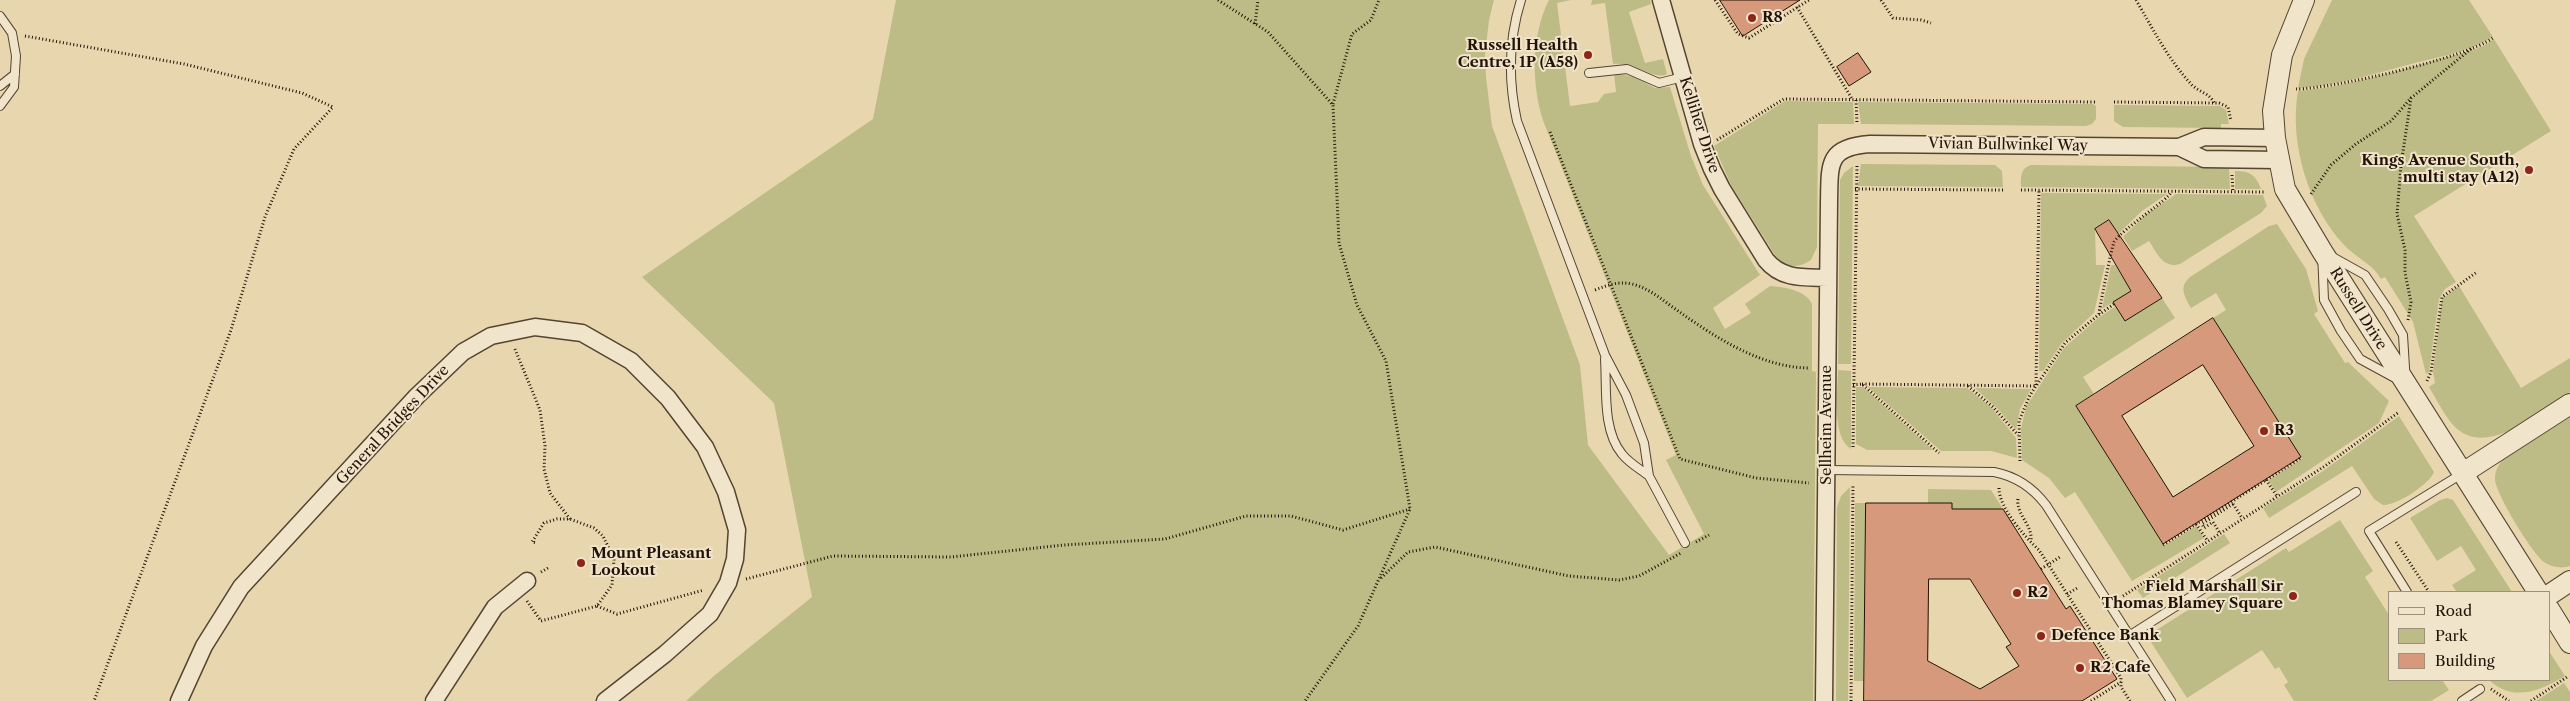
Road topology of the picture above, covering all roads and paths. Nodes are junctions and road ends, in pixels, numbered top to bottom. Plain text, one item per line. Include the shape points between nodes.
1 (1218, 0) edge
2 (1258, 0) edge
3 (1379, 0) edge
4 (1521, 0) edge
5 (1661, 0) edge
6 (1715, 0) edge
7 (1809, 0) edge
8 (1881, 0) edge
9 (2136, 0) edge
10 (2304, 0) edge
11 (1797, 8) junction
12 (0, 16) edge
13 (1931, 23) dead end
14 (1255, 24) junction
15 (12, 34) junction
16 (2493, 38) dead end
17 (2472, 48) junction
18 (1589, 73) dead end
19 (15, 74) junction
20 (1683, 77) junction
21 (0, 86) edge
22 (2296, 89) dead end
23 (2411, 98) junction
24 (1854, 100) junction
25 (2096, 102) dead end
26 (2114, 102) dead end
27 (2214, 103) junction
28 (1333, 105) junction
29 (0, 106) edge
30 (1857, 124) dead end
31 (2231, 126) dead end
32 (1550, 132) dead end
33 (2275, 138) junction
34 (1711, 141) dead end
35 (2179, 147) junction
36 (1839, 152) joint
37 (2278, 160) junction
38 (1857, 165) dead end
39 (2232, 169) dead end
40 (1855, 189) junction
41 (2003, 190) dead end
42 (2021, 190) dead end
43 (2039, 190) junction
44 (2171, 191) junction
45 (2233, 192) junction
46 (2264, 192) dead end
47 (2310, 195) dead end
48 (2322, 251) junction
49 (2477, 272) dead end
50 (1828, 278) junction
51 (1611, 284) junction
52 (1582, 295) junction
53 (2114, 304) dead end
54 (2098, 314) junction
55 (2407, 322) dead end
56 (508, 332) junction
57 (1605, 355) junction
58 (1814, 368) dead end
59 (2427, 382) dead end
60 (1854, 384) junction
61 (1862, 384) junction
62 (2406, 384) junction
63 (1967, 385) junction
64 (2036, 386) junction
65 (2570, 404) edge
66 (2399, 412) dead end
67 (2018, 435) junction
68 (1853, 447) dead end
69 (1939, 453) dead end
70 (2302, 458) dead end
71 (2020, 462) dead end
72 (2463, 473) junction
73 (1649, 476) junction
74 (1827, 477) junction
75 (2266, 480) junction
76 (1853, 484) dead end
77 (1999, 488) dead end
78 (2356, 492) dead end
79 (2277, 496) junction
80 (2018, 499) dead end
81 (2232, 502) junction
82 (1410, 509) junction
83 (2242, 518) junction
84 (570, 519) junction
85 (2196, 524) junction
86 (2220, 532) junction
87 (1709, 535) dead end
88 (2207, 540) junction
89 (2031, 542) junction
90 (2396, 542) dead end
91 (537, 543) dead end
92 (1687, 545) joint
93 (2163, 545) dead end
94 (1683, 551) dead end
95 (2060, 557) dead end
96 (2048, 564) junction
97 (2041, 569) dead end
98 (1378, 580) junction
99 (2570, 581) edge
100 (728, 583) junction
101 (523, 585) joint
102 (2078, 587) dead end
103 (2406, 591) edge
104 (2427, 591) edge
105 (2537, 591) edge
106 (2067, 594) junction
107 (2550, 594) edge
108 (2122, 596) dead end
109 (597, 606) junction
110 (2550, 611) edge
111 (2130, 636) junction
112 (2570, 642) edge
113 (2568, 677) dead end
114 (2121, 682) junction
115 (2480, 689) dead end
116 (94, 701) edge
117 (179, 701) edge
118 (434, 701) edge
119 (605, 701) edge
120 (1305, 701) edge
121 (1824, 701) edge
122 (1851, 701) edge
123 (2091, 701) edge
124 (2129, 701) edge
125 (2171, 701) edge
126 (2462, 701) edge
127 (2531, 701) edge

1 - 14 path
2 - 14 path
3 - 28 path via 1371,20 1352,34
4 - 52 lane via 1510,59 1514,108
5 - 20 street, Kelliher Drive
6 - 11 path via 1738,34 1749,38
7 - 11 path
8 - 13 path via 1893,18
9 - 27 path via 2169,57 2192,85
10 - 33 street, Russell Drive via 2282,55 2273,111
11 - 24 path
12 - 15 lane
14 - 28 path via 1268,32
15 - 19 lane
15 - 116 path via 184,64 302,93 333,107 294,150 265,216 231,330
16 - 17 path
17 - 22 path via 2338,84
17 - 23 path
18 - 20 lane via 1627,68 1659,83
19 - 21 lane
19 - 29 lane via 14,87
20 - 50 street, Kelliher Drive via 1712,169 1766,260 1787,276
23 - 47 path via 2391,121 2331,165
23 - 55 path via 2397,214 2411,302
24 - 25 path
24 - 30 path
24 - 34 path via 1784,99
26 - 27 path
27 - 31 path via 2228,107
28 - 82 path via 1339,243 1357,305 1386,361
32 - 51 path
33 - 35 street, Vivian Bullwinkel Way via 2204,137
33 - 37 street, Russell Drive
35 - 36 street, Vivian Bullwinkel Way via 1877,144 1853,146
35 - 37 street, Vivian Bullwinkel Way via 2204,159
36 - 50 street, Sellheim Avenue via 1830,168
37 - 48 street, Russell Drive via 2286,189
38 - 40 path
39 - 45 path
40 - 41 path
40 - 60 path
42 - 43 path
43 - 44 path
43 - 64 path
44 - 45 path
44 - 54 path via 2169,197 2141,216 2114,243
45 - 46 path
48 - 62 street, Russell Drive
48 - 62 lane via 2325,304 2346,338 2360,359
49 - 59 path via 2442,297
50 - 74 street, Sellheim Avenue
51 - 52 path
51 - 58 path via 1626,283 1645,288 1706,331 1751,354 1783,365
51 - 74 path via 1680,459 1756,478
52 - 57 lane
53 - 54 path
54 - 64 path via 2065,343
56 - 84 path via 540,410 545,446 544,468 550,493
56 - 100 street, General Bridges Drive via 535,326 582,333 631,361 668,398 705,447 726,492 736,530 735,559
56 - 117 street, General Bridges Drive via 491,336 463,352 430,383 241,587 204,646
57 - 73 lane via 1626,395 1644,443
57 - 73 lane via 1613,437 1624,456
60 - 61 path
60 - 68 path
61 - 63 path
61 - 69 path
62 - 72 street, Russell Drive
63 - 64 path
63 - 67 path
64 - 67 path via 2021,412
65 - 72 street
66 - 79 path via 2325,466
67 - 71 path
70 - 75 path
72 - 103 lane via 2369,531
72 - 105 street, Russell Drive
73 - 92 lane
74 - 111 lane via 1994,472 2022,482 2046,505
74 - 121 street, Sellheim Avenue
75 - 79 path
75 - 81 path
76 - 122 path
77 - 89 path via 2002,501
78 - 111 lane
79 - 83 path
80 - 89 path via 2019,508 2032,531
81 - 83 path
81 - 85 path
81 - 86 path via 2202,524 2204,528 2213,522
82 - 98 path
82 - 100 path via 1343,530 1291,516 1246,516 1165,539 951,557 833,556
83 - 86 path
84 - 91 path via 544,523 532,542
84 - 109 path via 594,528 610,547 614,572 608,590
85 - 88 path
85 - 93 path
86 - 88 path
87 - 92 path
88 - 108 path
89 - 96 path
90 - 104 path
94 - 98 path via 1639,576 1619,580 1569,576 1435,547 1408,552
95 - 96 path
96 - 97 path
96 - 106 path
98 - 120 path via 1358,626
99 - 107 street
100 - 109 path via 617,614
100 - 119 street, General Bridges Drive via 710,614
101 - 109 path via 541,622
101 - 118 street via 495,607
102 - 106 path
106 - 114 path
110 - 112 street
111 - 125 lane
113 - 127 path
114 - 123 path
114 - 124 path
115 - 126 lane

